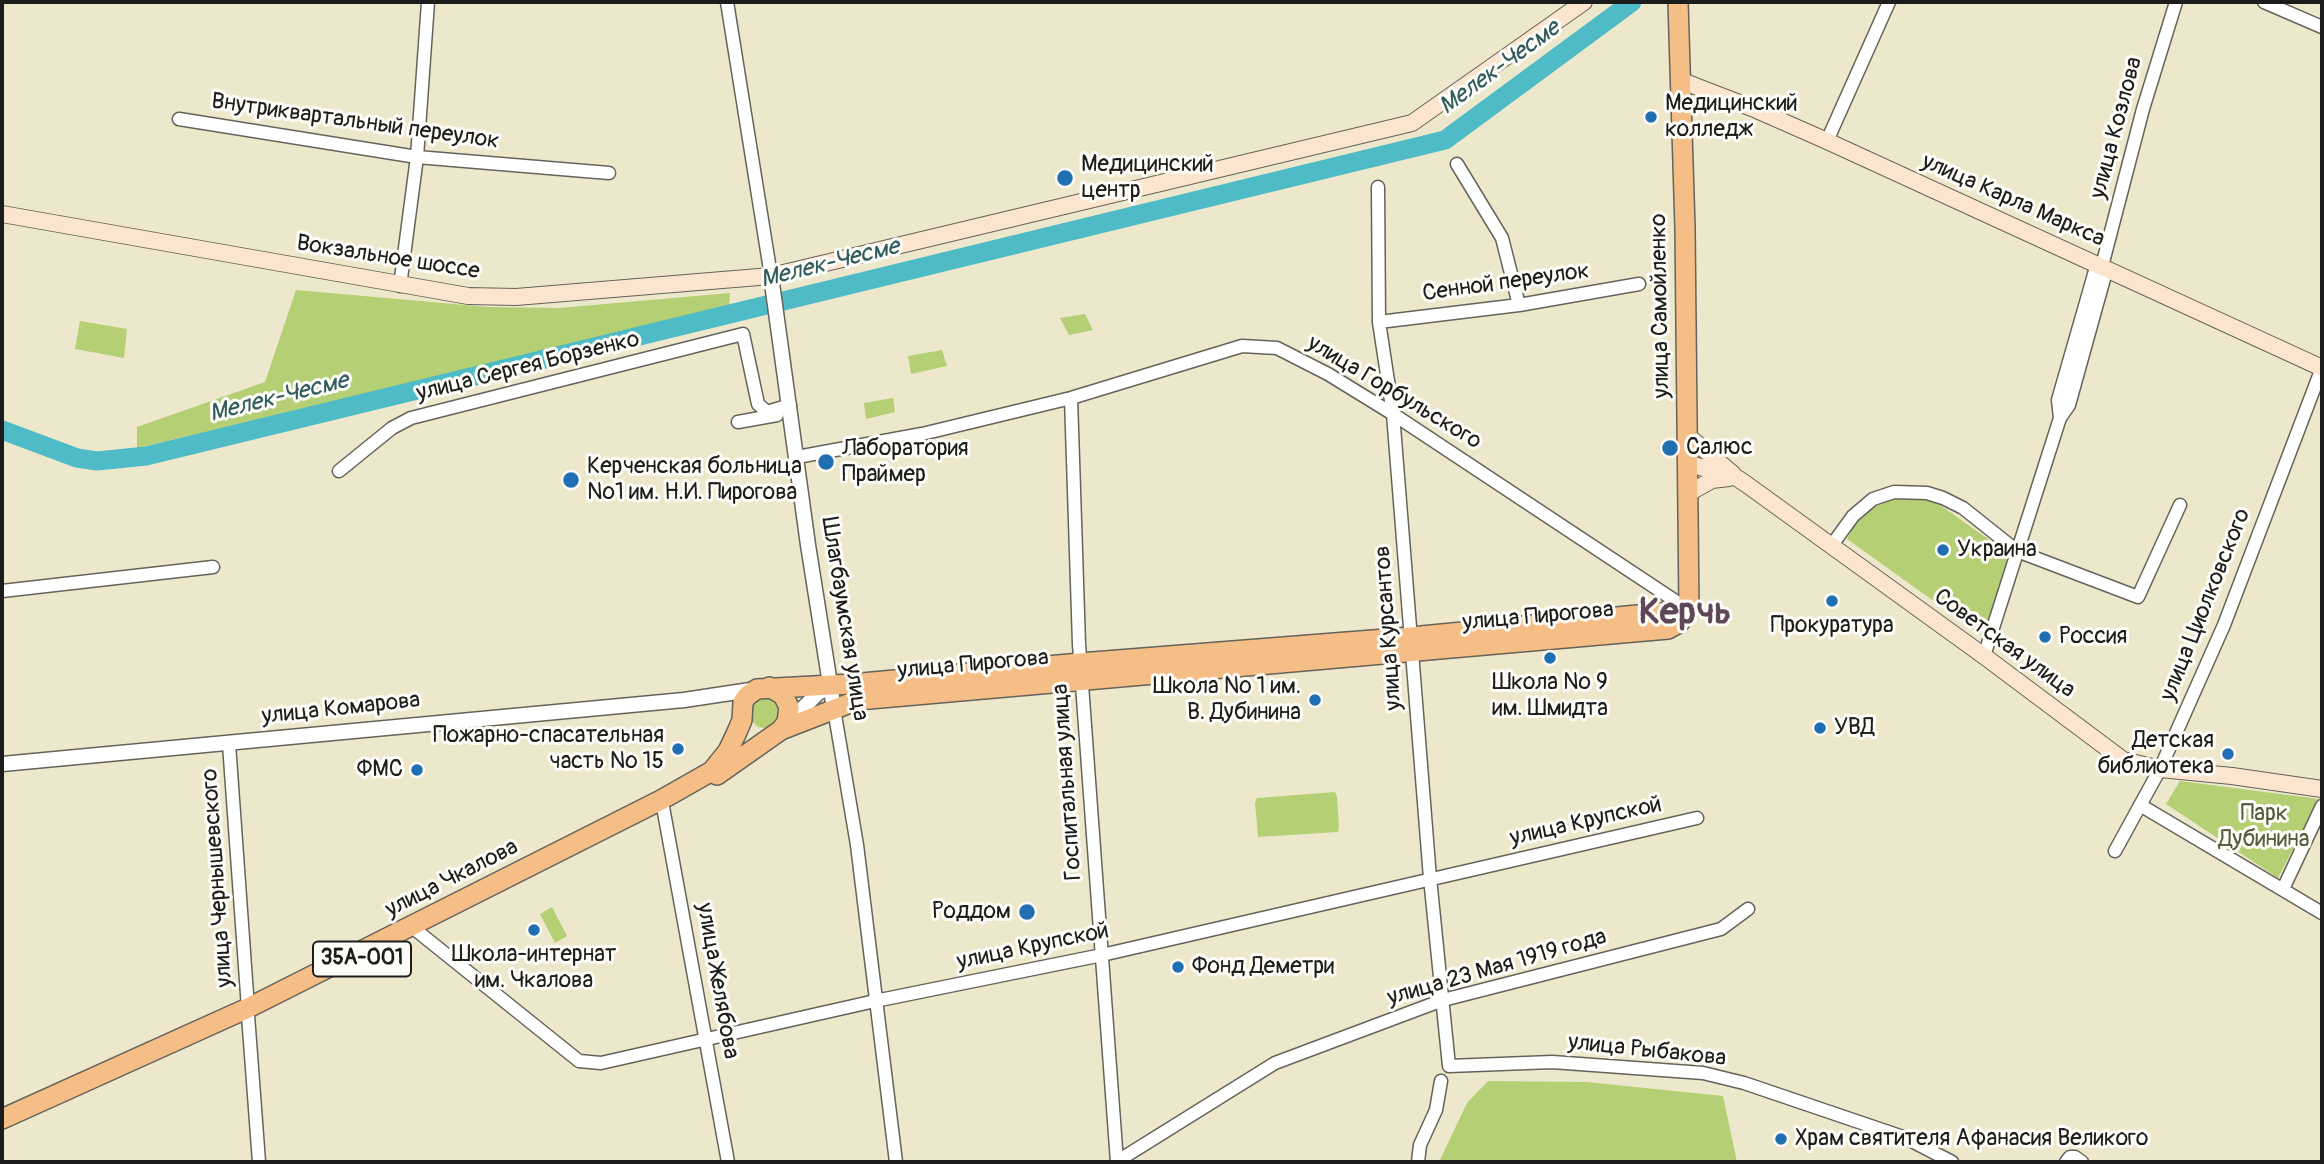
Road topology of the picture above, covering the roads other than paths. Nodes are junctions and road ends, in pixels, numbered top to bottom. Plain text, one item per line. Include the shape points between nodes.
1 (428, 2) edge
2 (727, 2) edge
3 (1584, 2) edge
4 (1678, 2) edge
5 (1889, 2) edge
6 (2176, 2) edge
7 (2264, 2) edge
8 (2322, 27) edge
9 (1682, 81) junction
10 (179, 119) dead end
11 (1827, 141) junction
12 (416, 157) junction
13 (1457, 164) dead end
14 (609, 173) dead end
15 (1378, 187) dead end
16 (2, 214) edge
17 (2102, 266) junction
18 (771, 281) junction
19 (1639, 285) dead end
20 (400, 286) junction
21 (1519, 305) junction
22 (1379, 322) junction
23 (2322, 368) edge
24 (1071, 398) junction
25 (790, 409) junction
26 (767, 414) junction
27 (1393, 414) junction
28 (738, 422) dead end
29 (1687, 435) junction
30 (797, 457) junction
31 (1688, 463) junction
32 (339, 471) dead end
33 (1737, 478) junction
34 (1687, 494) junction
35 (2180, 505) dead end
36 (1832, 545) junction
37 (2017, 551) junction
38 (213, 567) dead end
39 (2, 592) edge
40 (1689, 611) junction
41 (1412, 645) junction
42 (1984, 656) junction
43 (1081, 671) junction
44 (830, 686) junction
45 (766, 688) junction
46 (684, 700) junction
47 (834, 709) junction
48 (741, 717) junction
49 (779, 731) junction
50 (229, 744) junction
51 (2, 764) edge
52 (2160, 769) junction
53 (714, 774) junction
54 (2322, 789) edge
55 (662, 804) junction
56 (2140, 805) junction
57 (2322, 806) edge
58 (1697, 818) dead end
59 (2115, 851) dead end
60 (1430, 878) junction
61 (2283, 889) junction
62 (1748, 909) dead end
63 (2322, 913) edge
64 (415, 929) junction
65 (1102, 955) junction
66 (1443, 1000) junction
67 (875, 1001) junction
68 (248, 1012) junction
69 (706, 1040) junction
70 (1450, 1066) joint
71 (1441, 1081) dead end
72 (8, 1120) edge
73 (259, 1162) edge
74 (728, 1162) edge
75 (895, 1162) edge
76 (1116, 1162) edge
77 (1418, 1162) edge
78 (1952, 1162) edge

1 - 12 street
2 - 18 street, Шлагбаумская улица
3 - 18 main road, Вокзальное шоссе via 1412,123
4 - 9 main road, улица Самойленко
5 - 11 street
6 - 17 street, улица Козлова
7 - 8 street
9 - 11 main road, улица Карла Маркса
9 - 29 main road, улица Самойленко
10 - 12 street, Внутриквартальный переулок
11 - 17 main road, улица Карла Маркса
12 - 14 street, Внутриквартальный переулок
12 - 20 street
13 - 21 street via 1503,238
15 - 22 street, улица Курсантов
16 - 20 main road, Вокзальное шоссе
17 - 23 main road, улица Карла Маркса
17 - 37 street, улица Козлова via 2069,405 2060,418
18 - 20 main road, Вокзальное шоссе via 516,297 468,296
18 - 25 street, Шлагбаумская улица
19 - 21 street, Сенной переулок
21 - 22 street, Сенной переулок
22 - 27 street, улица Курсантов
23 - 52 street, улица Циолковского via 2224,625
24 - 27 street, улица Горбульского via 1241,346 1277,348
24 - 30 street, улица Горбульского via 922,434
24 - 43 street, Госпитальная улица
25 - 26 street
25 - 30 street, Шлагбаумская улица
26 - 28 street
26 - 32 street, улица Сергея Борзенко via 758,404 743,334 411,418
27 - 40 street, улица Горбульского
27 - 41 street, улица Курсантов
29 - 31 main road, улица Самойленко
29 - 33 main road
30 - 44 street, Шлагбаумская улица
31 - 33 main road, Советская улица
31 - 34 main road, улица Самойленко
33 - 34 main road via 1712,480
33 - 36 main road, Советская улица
34 - 40 main road, улица Самойленко
35 - 37 street via 2138,597
36 - 37 street via 1863,505 1884,495 1911,492 1943,498 1963,508
36 - 42 main road, Советская улица
37 - 42 street, улица Козлова
38 - 39 street
40 - 41 main road, улица Пирогова via 1668,629
41 - 43 main road, улица Пирогова
41 - 60 street, улица Курсантов
42 - 52 main road, Советская улица via 2123,760
43 - 44 main road, улица Пирогова
43 - 47 main road, улица Пирогова via 858,700
43 - 65 street, Госпитальная улица
44 - 45 main road, улица Комарова
44 - 47 street, Шлагбаумская улица
44 - 49 street
45 - 46 street, улица Комарова
45 - 48 main road, улица Чкалова via 747,696
45 - 49 main road via 783,695 789,707 787,722
46 - 48 street, улица Комарова via 723,702
46 - 50 street, улица Комарова
47 - 49 main road, улица Пирогова
47 - 67 street, Шлагбаумская улица via 857,845
48 - 49 main road via 758,735
48 - 53 main road, улица Чкалова
49 - 53 main road, улица Чкалова
50 - 51 street, улица Комарова
50 - 68 street, улица Чернышевского
52 - 54 main road, Советская улица
52 - 56 street, улица Циолковского
53 - 55 main road, улица Чкалова / 35А-001
55 - 64 main road, улица Чкалова / 35А-001
55 - 69 street, улица Желябова
56 - 59 street, улица Циолковского
56 - 61 street
57 - 61 street
58 - 60 street, улица Крупской
60 - 65 street, улица Крупской
60 - 66 street, улица Курсантов
61 - 63 street
62 - 66 street, улица 23 Мая 1919 года via 1721,929
64 - 68 main road, улица Чкалова / 35А-001
64 - 69 street, улица Крупской via 579,1061 601,1063
65 - 67 street, улица Крупской
65 - 76 street, Госпитальная улица
66 - 70 street, улица Курсантов
66 - 76 street, улица 23 Мая 1919 года via 1275,1063
67 - 69 street, улица Крупской
67 - 75 street, Шлагбаумская улица
68 - 72 main road, улица Чкалова / 35А-001
68 - 73 street, улица Чернышевского
69 - 74 street, улица Желябова
70 - 78 street, улица Рыбакова via 1552,1062 1703,1073 1906,1138
71 - 77 street

